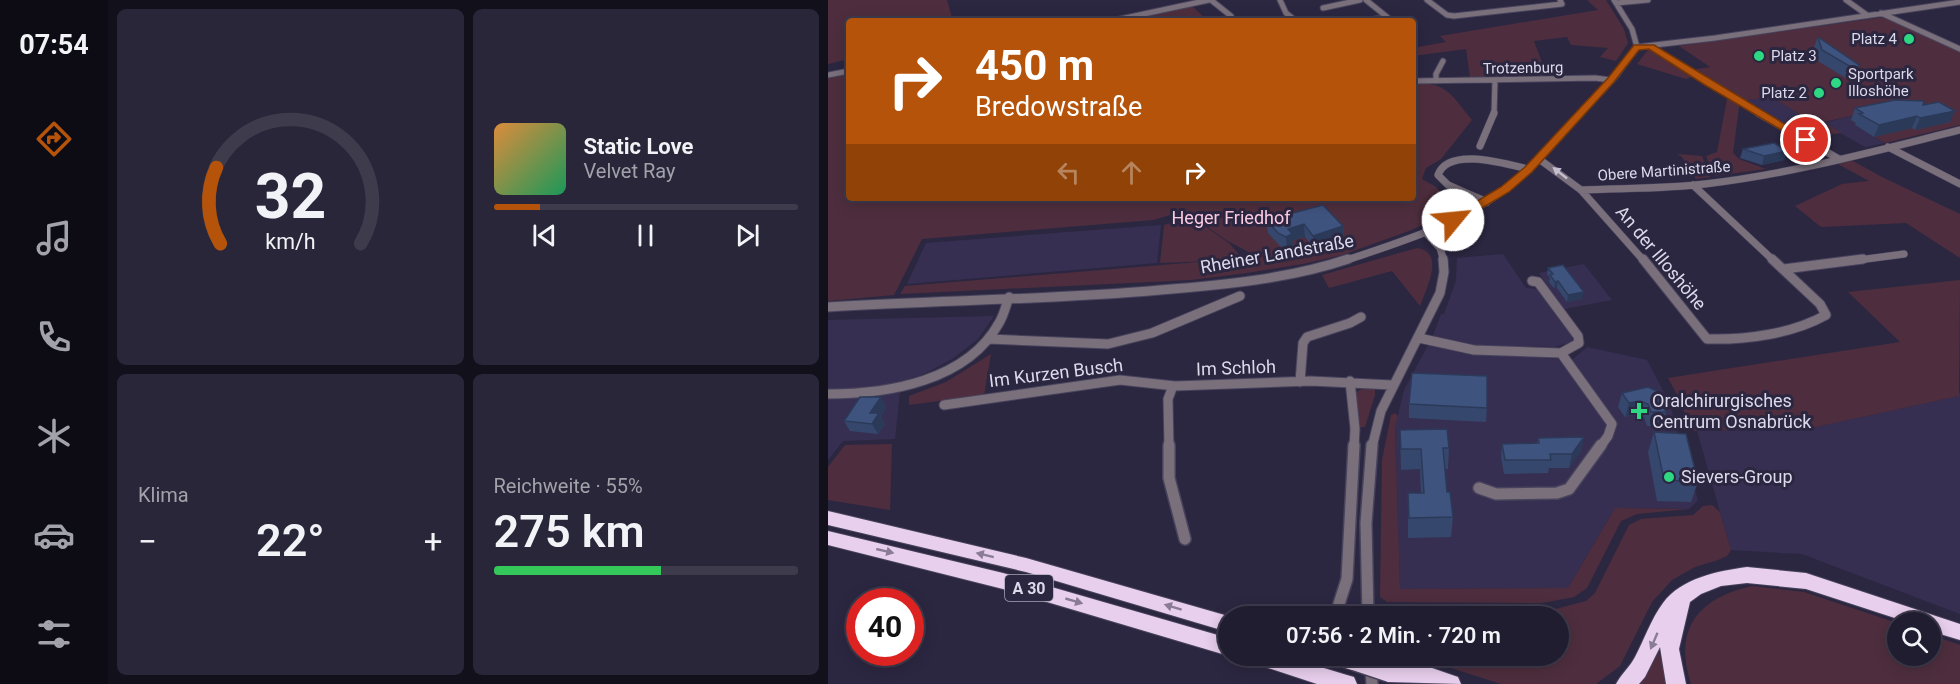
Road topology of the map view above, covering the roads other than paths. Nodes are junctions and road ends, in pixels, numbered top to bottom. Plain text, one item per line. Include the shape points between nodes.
1 (1210, 0) edge
2 (1280, 0) edge
3 (1360, 0) edge
4 (1366, 0) edge
5 (1427, 0) edge
6 (1560, 0) edge
7 (1648, 0) edge
8 (1846, 0) edge
9 (1615, 2) edge
10 (1960, 2) edge
11 (1323, 8) dead end
12 (1881, 13) junction
13 (1867, 15) junction
14 (1231, 16) dead end
15 (1125, 18) edge
16 (1292, 18) edge
17 (1389, 18) edge
18 (1637, 47) junction
19 (1651, 47) junction
20 (1960, 49) edge
21 (1443, 61) dead end
22 (846, 72) edge
23 (828, 75) edge
24 (1495, 80) junction
25 (1611, 80) junction
26 (1416, 81) edge
27 (1436, 81) junction
28 (1960, 130) edge
29 (1480, 146) dead end
30 (1888, 147) junction
31 (1539, 159) junction
32 (1839, 159) junction
33 (1528, 170) junction
34 (1960, 184) edge
35 (1693, 185) junction
36 (1581, 190) junction
37 (1487, 202) junction
38 (1426, 233) junction
39 (1904, 254) dead end
40 (1784, 269) junction
41 (1532, 281) dead end
42 (1240, 296) dead end
43 (1009, 297) junction
44 (828, 307) edge
45 (1361, 317) dead end
46 (1419, 338) junction
47 (989, 339) junction
48 (1561, 353) junction
49 (1350, 381) junction
50 (1300, 382) junction
51 (1392, 385) junction
52 (1173, 386) junction
53 (828, 394) edge
54 (944, 405) dead end
55 (1479, 488) dead end
56 (828, 518) edge
57 (828, 538) edge
58 (1185, 539) dead end
59 (1682, 600) junction
60 (1339, 604) dead end
61 (1368, 606) edge
62 (1218, 621) edge
63 (1960, 632) edge
64 (1218, 644) edge
65 (1289, 666) edge
66 (1369, 666) edge
67 (1380, 678) edge
68 (1347, 684) edge
69 (1420, 684) edge
70 (1451, 684) edge
71 (1626, 684) edge
72 (1676, 684) edge

1 - 14 street
1 - 15 street
2 - 16 street
3 - 11 street
4 - 17 street
5 - 6 street via 1454,16 1562,4
7 - 9 street
8 - 13 street
9 - 18 street via 1632,29
10 - 12 street
12 - 13 street
12 - 20 street
13 - 19 street
18 - 19 street
18 - 25 street, Rheiner Landstraße
19 - 32 street
21 - 27 street
22 - 23 street
24 - 25 street, Trotzenburg
24 - 27 street, Trotzenburg
24 - 29 street via 1494,112
25 - 31 street, Rheiner Landstraße
26 - 27 street, Trotzenburg
28 - 30 street, Obere Martinistraße
30 - 32 street, Obere Martinistraße
30 - 34 street
31 - 33 street, Rheiner Landstraße
36 -> 31 street, An der Illoshöhe
32 - 35 street, Obere Martinistraße
33 - 37 street, Rheiner Landstraße
33 - 37 street via 1466,159 1440,169 1438,175 1444,182
35 - 36 street, Obere Martinistraße
35 - 40 street
36 - 40 street, An der Illoshöhe via 1631,244 1707,339 1725,341 1771,332 1817,322 1826,315
37 - 38 street, Rheiner Landstraße
38 - 43 street, Rheiner Landstraße via 1346,261 1274,276 1168,289
38 - 46 street via 1437,244 1445,266
39 - 40 street
41 - 48 street via 1538,282 1578,336 1575,347
42 - 47 street, Rheiner Landstraße via 1128,340 1087,345
43 - 44 street, Rheiner Landstraße
43 - 47 street
45 - 50 street, Im Schloh via 1307,337 1303,343
46 - 48 street via 1474,350
46 - 51 street
47 - 53 street via 933,376 886,390
48 - 55 street via 1608,416 1612,424 1608,436 1569,489 1557,493 1496,494
49 - 50 street, Im Schloh
49 - 51 street, Im Schloh
49 - 60 street via 1355,429 1347,579
50 - 52 street, Im Schloh
51 - 61 street via 1378,418 1371,457
52 - 54 street, Im Kurzen Busch via 1120,380
52 - 58 street via 1168,399 1169,478
62 -> 56 highway, A 30 via 1026,565
57 -> 64 highway, A 30 via 1003,581
59 - 63 highway via 1695,588 1720,578 1772,576 1846,592
59 -> 71 highway via 1664,616 1648,654
59 - 72 highway via 1669,649
65 - 68 highway
66 - 67 highway, bridge
67 - 69 highway
67 - 70 highway via 1432,677

